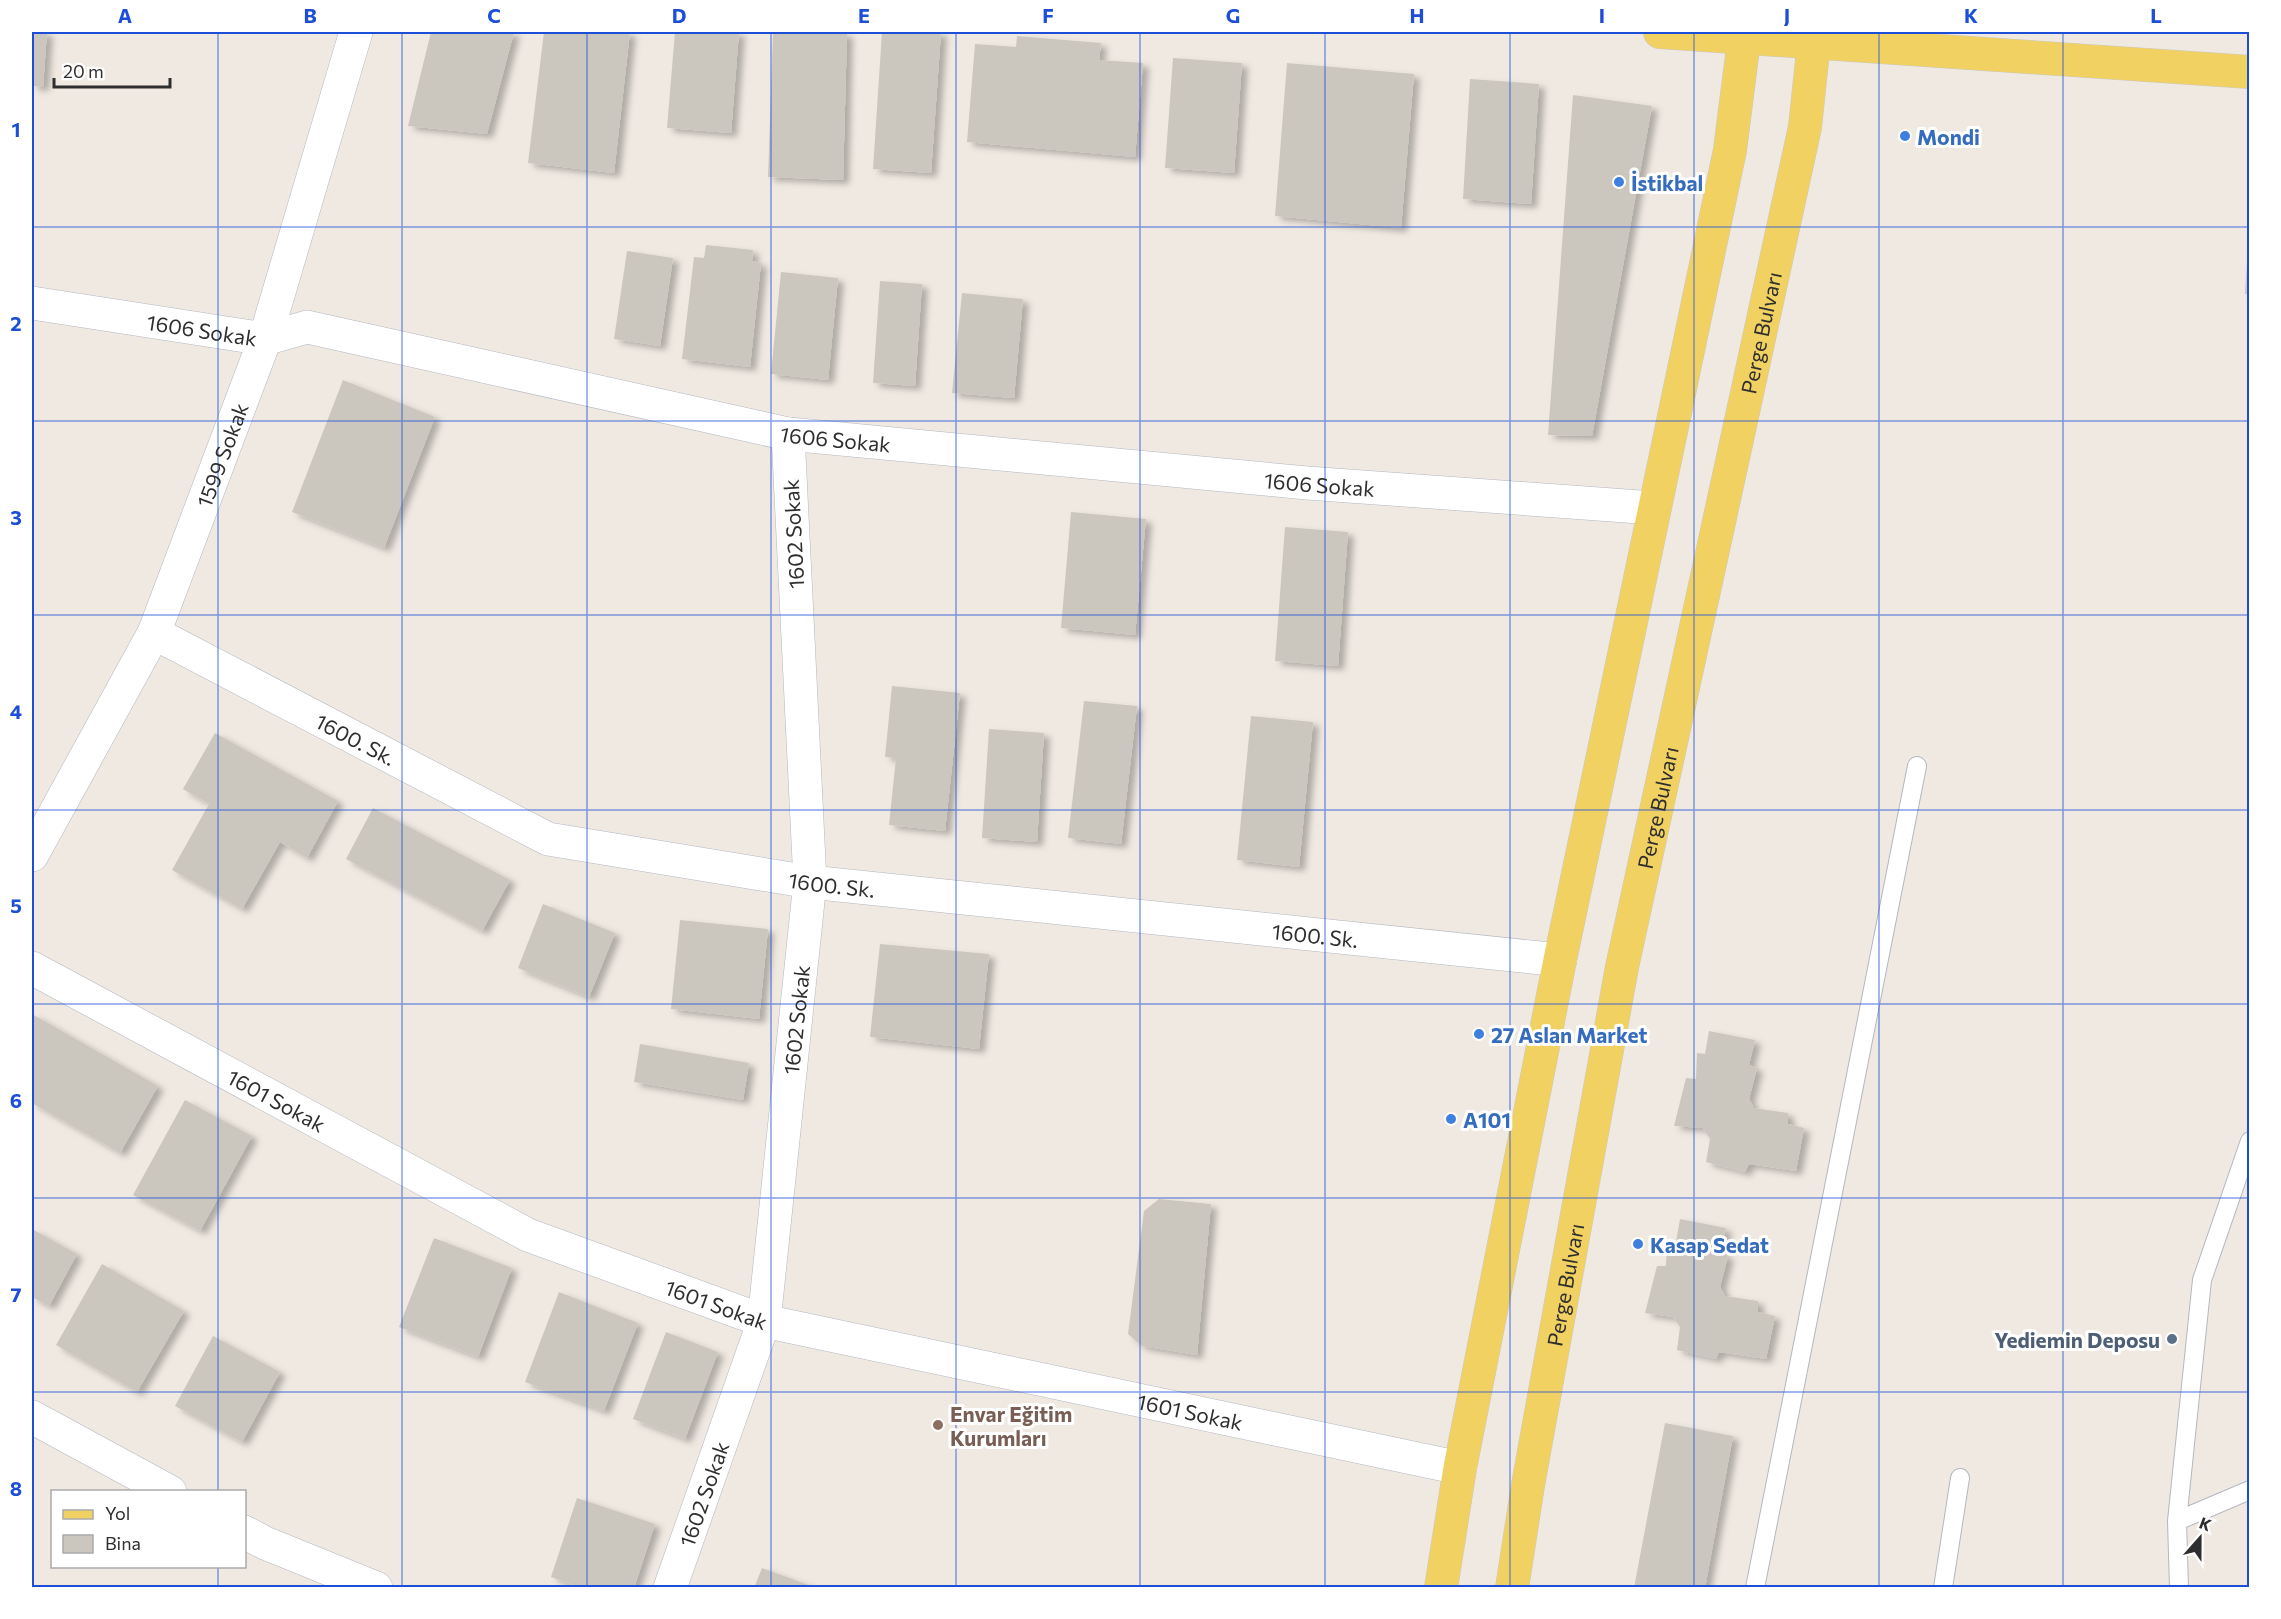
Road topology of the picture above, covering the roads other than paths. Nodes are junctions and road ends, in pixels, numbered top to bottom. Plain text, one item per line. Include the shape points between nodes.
1 (356, 32) edge
2 (1660, 32) edge
3 (1885, 32) edge
4 (1744, 34) edge
5 (1814, 36) edge
6 (1923, 49) junction
7 (2250, 72) edge
8 (32, 303) edge
9 (265, 339) junction
10 (788, 434) junction
11 (1654, 508) junction
12 (154, 633) junction
13 (1917, 766) dead end
14 (32, 855) edge
15 (810, 882) junction
16 (1560, 960) junction
17 (32, 968) edge
18 (2250, 1141) edge
19 (764, 1321) junction
20 (32, 1417) edge
21 (1460, 1468) junction
22 (1960, 1478) dead end
23 (168, 1490) edge
24 (2250, 1490) edge
25 (2177, 1521) junction
26 (246, 1533) edge
27 (376, 1587) edge
28 (670, 1587) edge
29 (1441, 1587) edge
30 (1512, 1587) edge
31 (1755, 1587) edge
32 (1943, 1587) edge
33 (2179, 1587) edge

1 - 9 street, 1599 Sokak
2 - 4 main road
3 - 6 main road
4 - 5 main road
4 - 11 main road via 1730,150
5 - 6 main road
5 - 30 main road, Perge Bulvarı via 1805,127 1622,967
6 - 7 main road
8 - 9 street, 1606 Sokak
9 - 10 street, 1606 Sokak via 307,327
9 - 12 street, 1599 Sokak
10 - 11 street, 1606 Sokak via 1307,483
10 - 15 street, 1602 Sokak
11 - 16 main road
12 - 14 street, 1599 Sokak
12 - 15 street, 1600. Sk. via 548,839
13 - 31 lane
15 - 16 street, 1600. Sk.
15 - 19 street, 1602 Sokak
16 - 21 main road
17 - 19 street, 1601 Sokak via 528,1235
18 - 25 lane via 2202,1280
19 - 21 street, 1601 Sokak
19 - 28 street, 1602 Sokak
20 - 23 street
21 - 29 main road
22 - 32 lane
24 - 25 lane
25 - 33 lane
26 - 27 street

